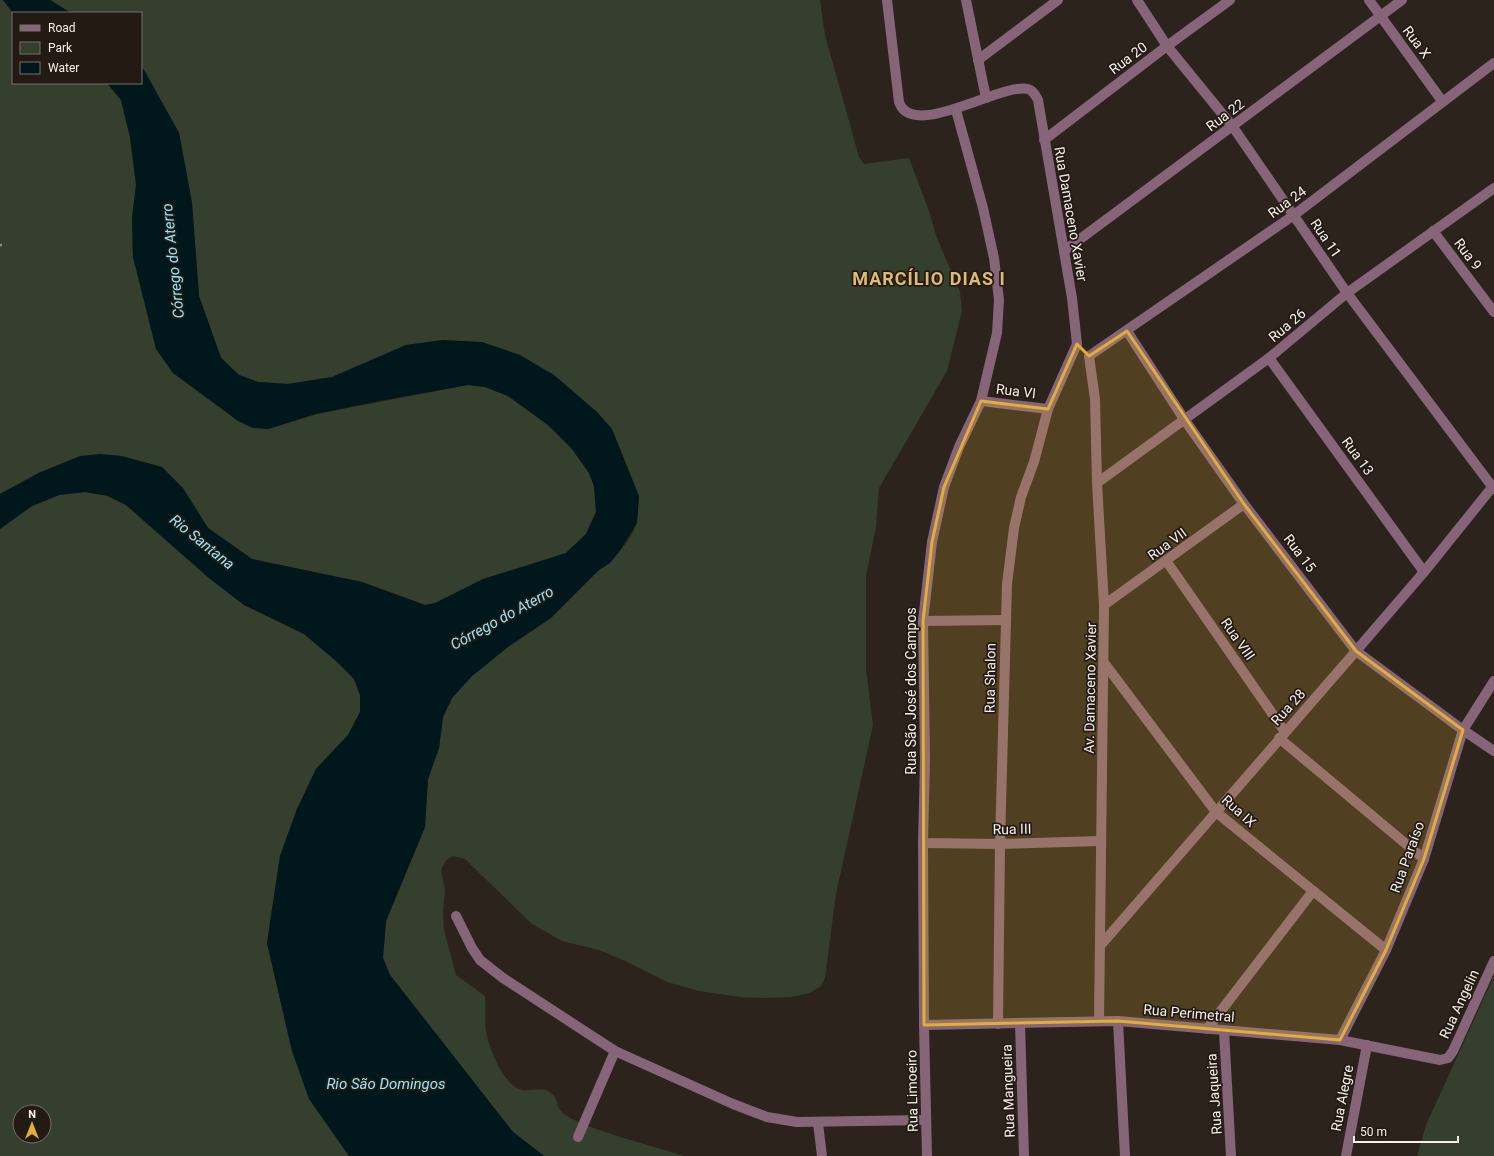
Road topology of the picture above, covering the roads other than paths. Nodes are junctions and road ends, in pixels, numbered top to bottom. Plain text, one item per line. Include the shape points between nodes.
1 (887, 0) edge
2 (966, 0) edge
3 (1058, 0) edge
4 (1137, 0) edge
5 (1230, 0) edge
6 (1369, 0) edge
7 (1402, 0) edge
8 (1380, 16) junction
9 (1166, 46) junction
10 (978, 60) junction
11 (1494, 63) edge
12 (986, 98) junction
13 (1442, 101) junction
14 (956, 110) junction
15 (1233, 127) junction
16 (1044, 140) junction
17 (1494, 188) edge
18 (1294, 215) junction
19 (1433, 230) junction
20 (1064, 251) junction
21 (1347, 293) junction
22 (1494, 312) edge
23 (1127, 331) junction
24 (1077, 344) junction
25 (1090, 356) junction
26 (1269, 358) junction
27 (981, 401) junction
28 (1048, 409) junction
29 (1184, 418) junction
30 (1097, 483) junction
31 (1493, 487) edge
32 (1244, 504) junction
33 (1167, 562) junction
34 (1424, 572) junction
35 (1104, 605) junction
36 (1005, 620) junction
37 (923, 621) junction
38 (1356, 651) junction
39 (1105, 664) junction
40 (1494, 681) edge
41 (1464, 730) junction
42 (1282, 735) junction
43 (1494, 751) edge
44 (1216, 812) junction
45 (1101, 840) junction
46 (923, 843) junction
47 (1000, 844) junction
48 (1424, 859) junction
49 (1313, 891) junction
50 (456, 916) dead end
51 (1100, 946) junction
52 (1386, 950) junction
53 (1494, 961) edge
54 (1099, 1021) junction
55 (1118, 1021) junction
56 (998, 1024) junction
57 (1020, 1024) junction
58 (924, 1025) junction
59 (1207, 1028) junction
60 (1224, 1031) junction
61 (1340, 1040) junction
62 (1367, 1045) junction
63 (615, 1052) junction
64 (1448, 1058) joint
65 (926, 1120) junction
66 (818, 1123) junction
67 (578, 1137) dead end
68 (822, 1156) edge
69 (928, 1156) edge
70 (1024, 1156) edge
71 (1125, 1156) edge
72 (1231, 1156) edge
73 (1346, 1156) edge

1 - 14 street via 899,102 903,110 928,115
2 - 10 street
3 - 10 street
4 - 9 street, Rua 11
5 - 9 street, Rua 20
6 - 8 street, Rua X
7 - 8 street, Rua 22
8 - 13 street, Rua X
8 - 15 street, Rua 22
9 - 15 street, Rua 11
9 - 16 street, Rua 20
10 - 12 street
11 - 13 street, Rua 24
12 - 14 street
12 - 16 street, Rua Damaceno Xavier via 1018,90 1028,89 1034,93 1038,100
13 - 18 street, Rua 24
14 - 27 street, Rua São José dos Campos via 983,208 994,258 999,300 997,333
15 - 18 street, Rua 11
15 - 20 street, Rua 22
16 - 20 street, Rua Damaceno Xavier
17 - 19 street, Rua 26
18 - 21 street, Rua 11
18 - 23 street, Rua 24
19 - 21 street, Rua 26
19 - 22 street, Rua 9
20 - 24 street, Rua Damaceno Xavier
21 - 26 street, Rua 26
21 - 31 street, Rua 11
23 - 25 street, Rua 24
23 - 29 street, Rua 15
24 - 25 street
24 - 28 street, Rua Shalon
25 - 30 street, Av. Damaceno Xavier via 1095,398
26 - 29 street, Rua 26
26 - 34 street, Rua 13
27 - 28 street, Rua VI
27 - 37 street, Rua São José dos Campos via 959,447 944,487 932,542
28 - 36 street, Rua Shalon via 1034,462 1021,496 1014,528
29 - 30 street, Rua 26
29 - 32 street, Rua 15
30 - 35 street, Av. Damaceno Xavier
31 - 34 street, Rua 28
32 - 33 street, Rua VII
32 - 38 street, Rua 15
33 - 35 street, Rua VII
33 - 42 street, Rua VIII
34 - 38 street, Rua 28
35 - 39 street, Av. Damaceno Xavier
36 - 37 street
36 - 47 street, Rua Shalon
37 - 46 street, Rua São José dos Campos
38 - 41 street, Rua 15
38 - 42 street, Rua 28
39 - 44 street, Rua IX
39 - 45 street, Av. Damaceno Xavier
40 - 41 street, Rua Paraíso
41 - 43 street, Rua 15
41 - 48 street, Rua Paraíso
42 - 44 street, Rua 28
42 - 48 street, Rua VIII
44 - 49 street, Rua IX
44 - 51 street, Rua 28
45 - 47 street, Rua III
45 - 51 street, Av. Damaceno Xavier
46 - 47 street, Rua III
46 - 58 street, Rua São José dos Campos
47 - 56 street, Rua Shalon
48 - 52 street, Rua Paraíso
49 - 52 street, Rua IX
49 - 59 street
50 - 63 street via 480,960
51 - 54 street, Av. Damaceno Xavier
52 - 61 street, Rua Paraíso
53 - 64 street, Rua Angelin
54 - 55 street, Rua Perimetral
54 - 57 street, Rua Perimetral
55 - 59 street, Rua Perimetral
55 - 71 street
56 - 57 street, Rua Perimetral
56 - 58 street, Rua Perimetral
57 - 70 street, Rua Mangueira
58 - 65 street, Rua Limoeiro
59 - 60 street, Rua Perimetral
60 - 61 street, Rua Perimetral
60 - 72 street, Rua Jaqueira
61 - 62 street, Rua Perimetral
62 - 64 street, Rua Perimetral via 1432,1060
62 - 73 street, Rua Alegre
63 - 66 street via 767,1117 782,1121
63 - 67 street
65 - 66 street
65 - 69 street, Rua Limoeiro
66 - 68 street

